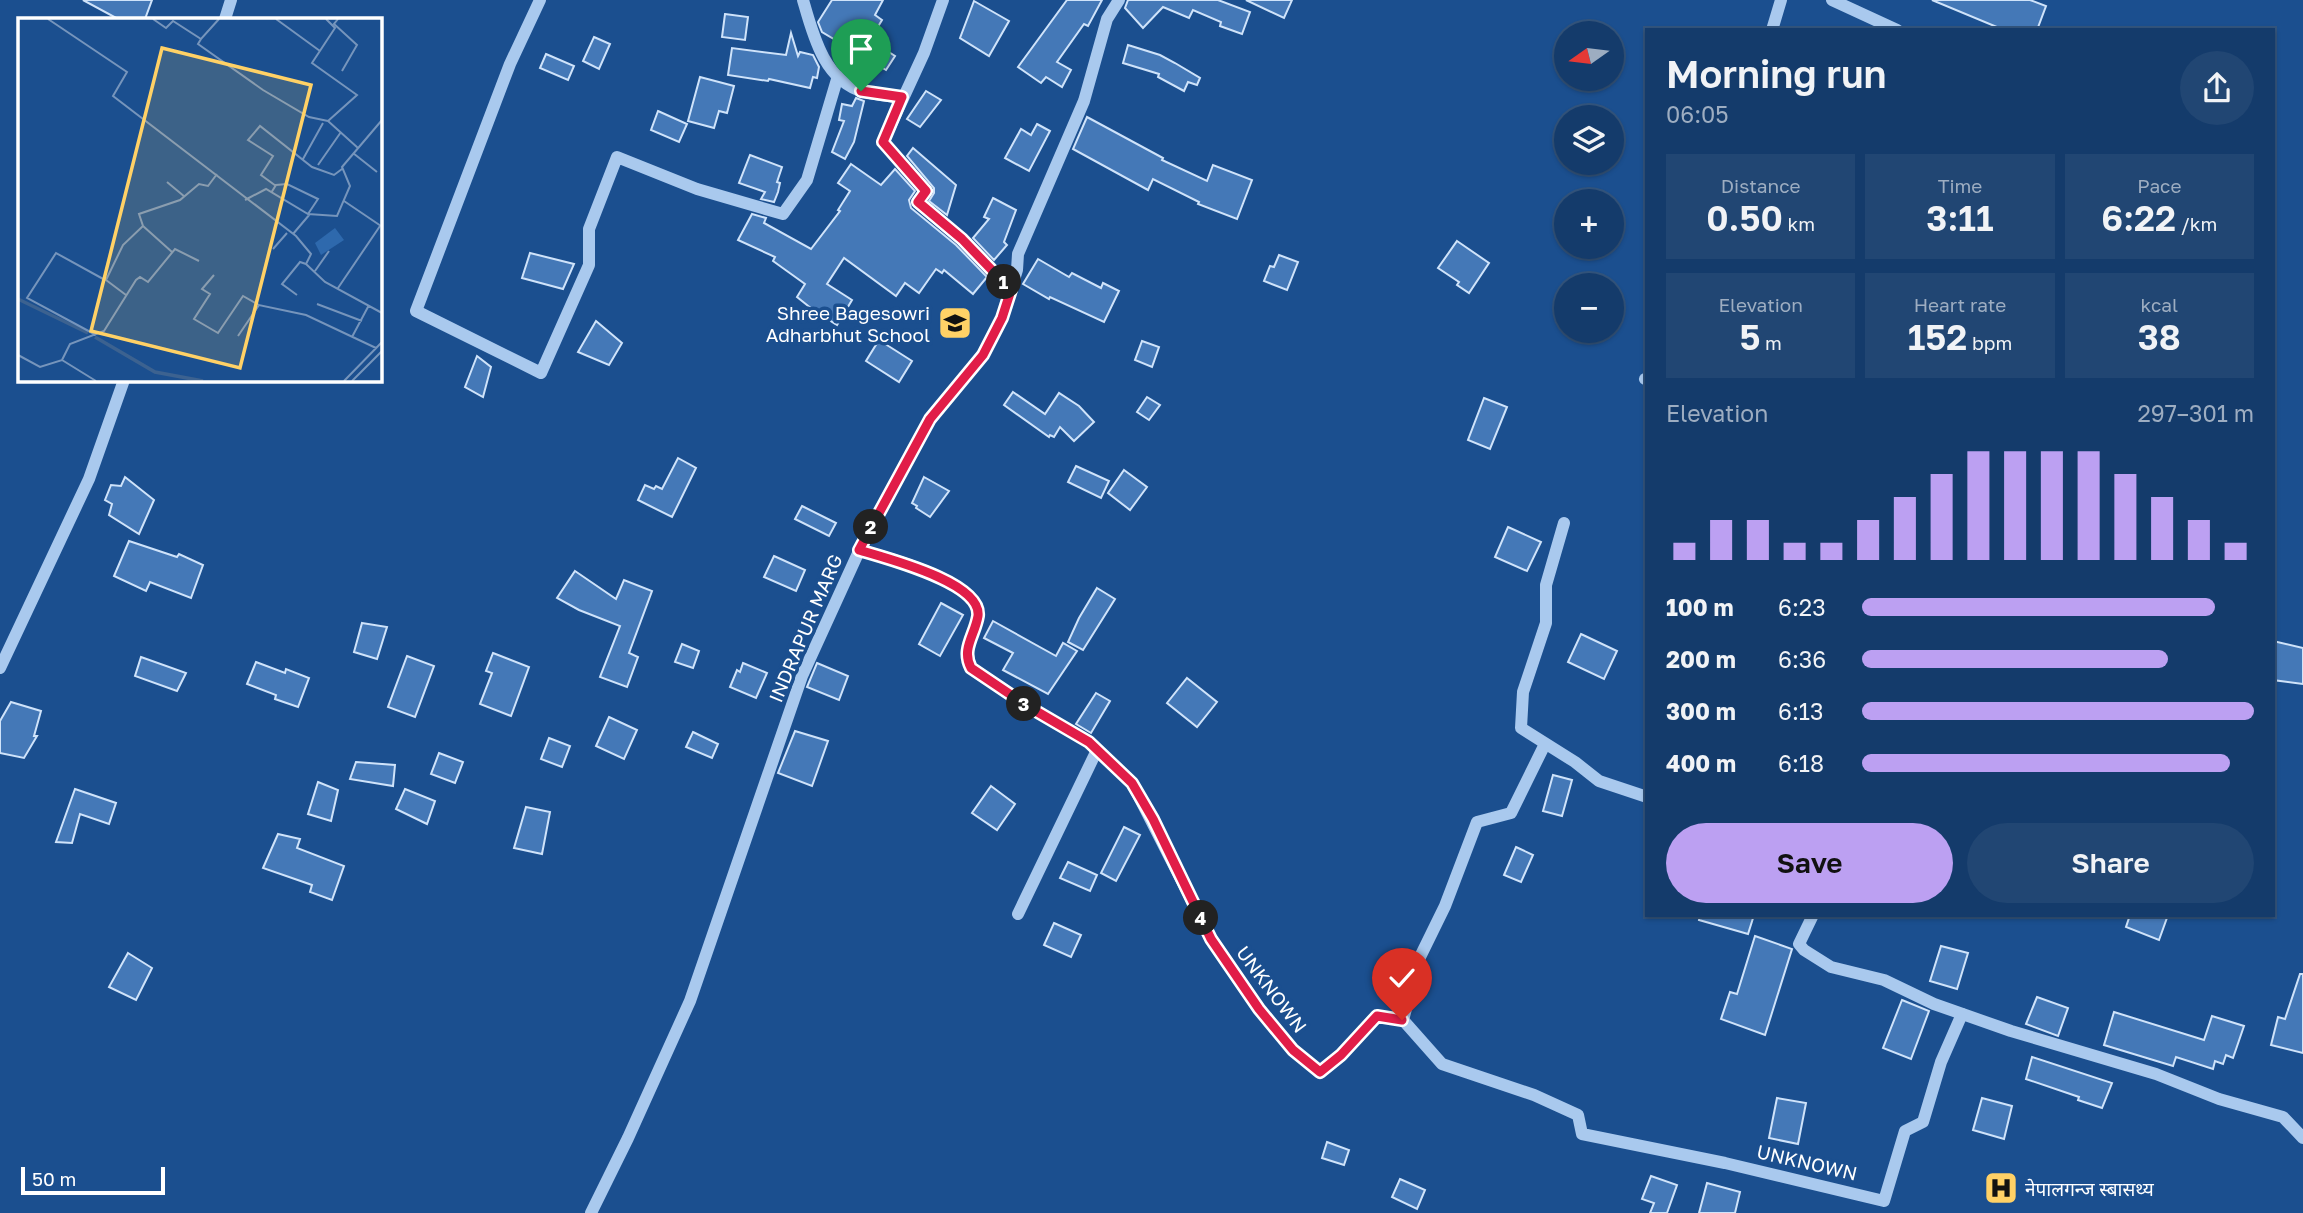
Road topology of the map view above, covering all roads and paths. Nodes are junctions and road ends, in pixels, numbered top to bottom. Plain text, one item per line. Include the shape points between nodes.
1 (231, 0) edge
2 (540, 0) edge
3 (803, 0) edge
4 (943, 0) edge
5 (1119, 0) edge
6 (1781, 0) edge
7 (1832, 0) edge
8 (225, 18) edge
9 (1773, 28) edge
10 (1893, 28) edge
11 (838, 76) junction
12 (902, 97) junction
13 (1011, 290) junction
14 (123, 382) edge
15 (1564, 523) dead end
16 (859, 550) junction
17 (0, 668) edge
18 (1545, 744) junction
19 (1097, 750) junction
20 (1645, 796) edge
21 (1018, 914) dead end
22 (1812, 917) edge
23 (1962, 1014) junction
24 (1402, 1020) junction
25 (2303, 1138) edge
26 (1886, 1207) edge
27 (591, 1213) edge

1 - 8 street
2 - 11 street via 509,64 416,311 541,373 589,265 589,229 617,157 697,189 783,214 807,180
3 - 11 street via 812,33 832,73
4 - 12 street
5 - 13 street, INDRAPUR MARG via 1107,19 1084,101 1018,254
6 - 9 street
7 - 10 street
11 - 12 street via 861,91
12 - 13 street via 883,142 926,191 918,202
13 - 16 street, INDRAPUR MARG via 983,355 930,419
14 - 17 street via 89,479
15 - 18 street via 1546,585 1546,623 1523,692 1521,729
16 - 19 street, UNKNOWN via 950,582 970,597 978,609 968,645 971,668
16 - 27 street, INDRAPUR MARG via 802,676 690,1001
18 - 20 street via 1599,781
18 - 24 street via 1511,813 1477,822 1420,957
19 - 21 street
19 - 24 street, UNKNOWN via 1132,783 1211,939 1293,1050 1320,1072 1377,1016
22 - 23 street via 1799,944 1831,968 1884,980
23 - 25 street via 2283,1117
23 - 26 street, UNKNOWN via 1923,1122 1905,1131
24 - 26 street, UNKNOWN via 1442,1064 1578,1115 1582,1134 1750,1168

